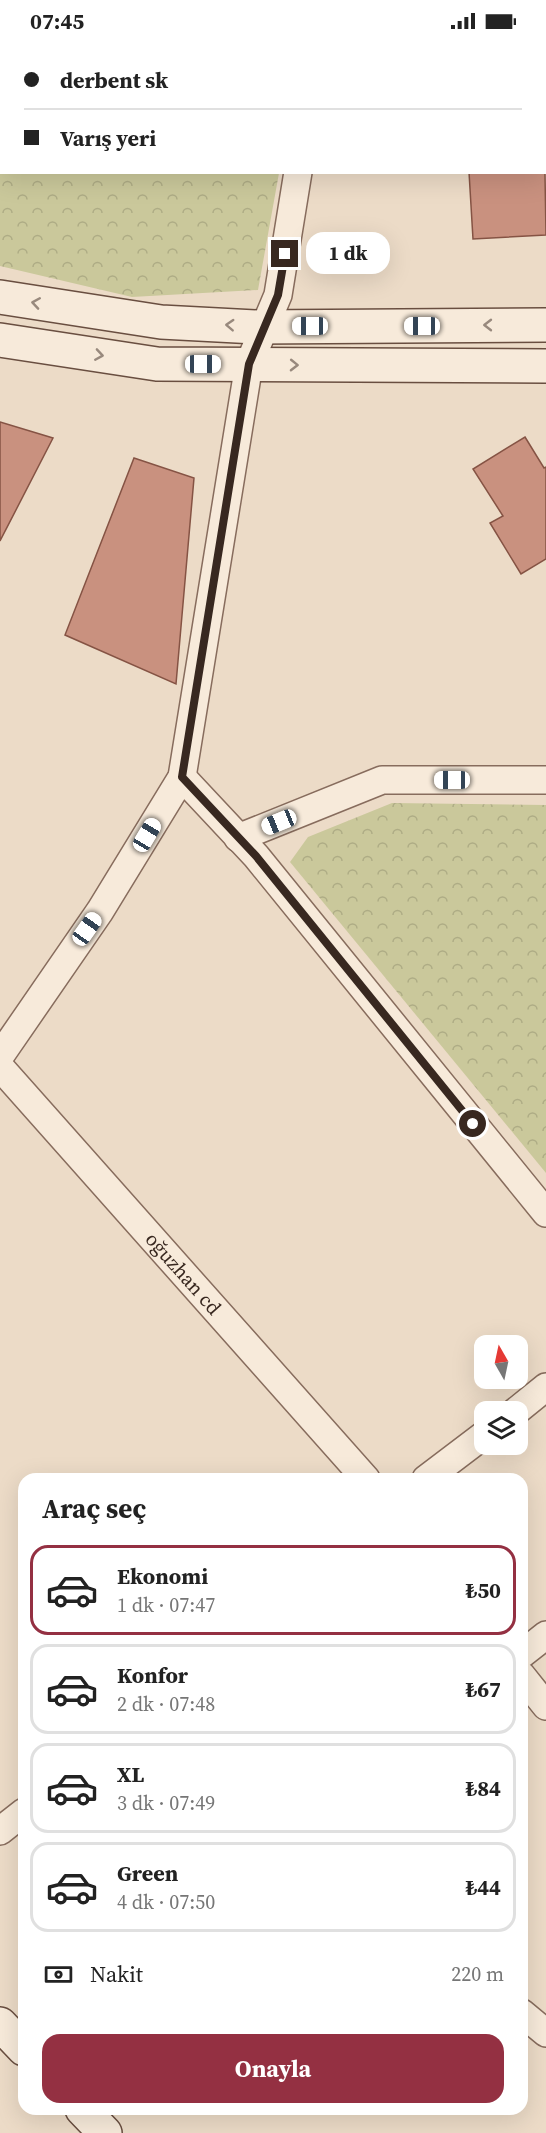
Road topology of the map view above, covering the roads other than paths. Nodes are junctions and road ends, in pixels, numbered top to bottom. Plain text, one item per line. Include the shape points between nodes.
1 (298, 174) edge
2 (0, 297) edge
3 (546, 325) edge
4 (265, 326) junction
5 (0, 340) edge
6 (249, 364) junction
7 (546, 366) edge
8 (182, 777) junction
9 (546, 780) edge
10 (238, 838) junction
11 (0, 1056) edge
12 (0, 1067) edge
13 (546, 1213) edge
14 (474, 1443) edge
15 (361, 1473) edge
16 (434, 1473) edge
17 (546, 1635) edge
18 (528, 1649) edge
19 (528, 1684) edge
20 (546, 1706) edge
21 (18, 1817) edge
22 (0, 1831) edge
23 (528, 2018) edge
24 (0, 2024) edge
25 (546, 2033) edge
26 (18, 2043) edge
27 (88, 2115) edge
28 (105, 2133) edge

1 - 4 street via 278,295
4 -> 2 street via 161,322
3 -> 4 street
4 - 6 street
5 -> 6 street via 157,364
6 -> 7 street
6 - 8 street
8 - 10 street
8 - 11 street via 100,911
9 - 10 street via 382,780
10 - 13 street
12 - 15 street, oğuzhan cd
14 - 16 street
17 - 18 street
19 - 20 street
21 - 22 street
23 - 25 street
24 - 26 street
27 - 28 street

